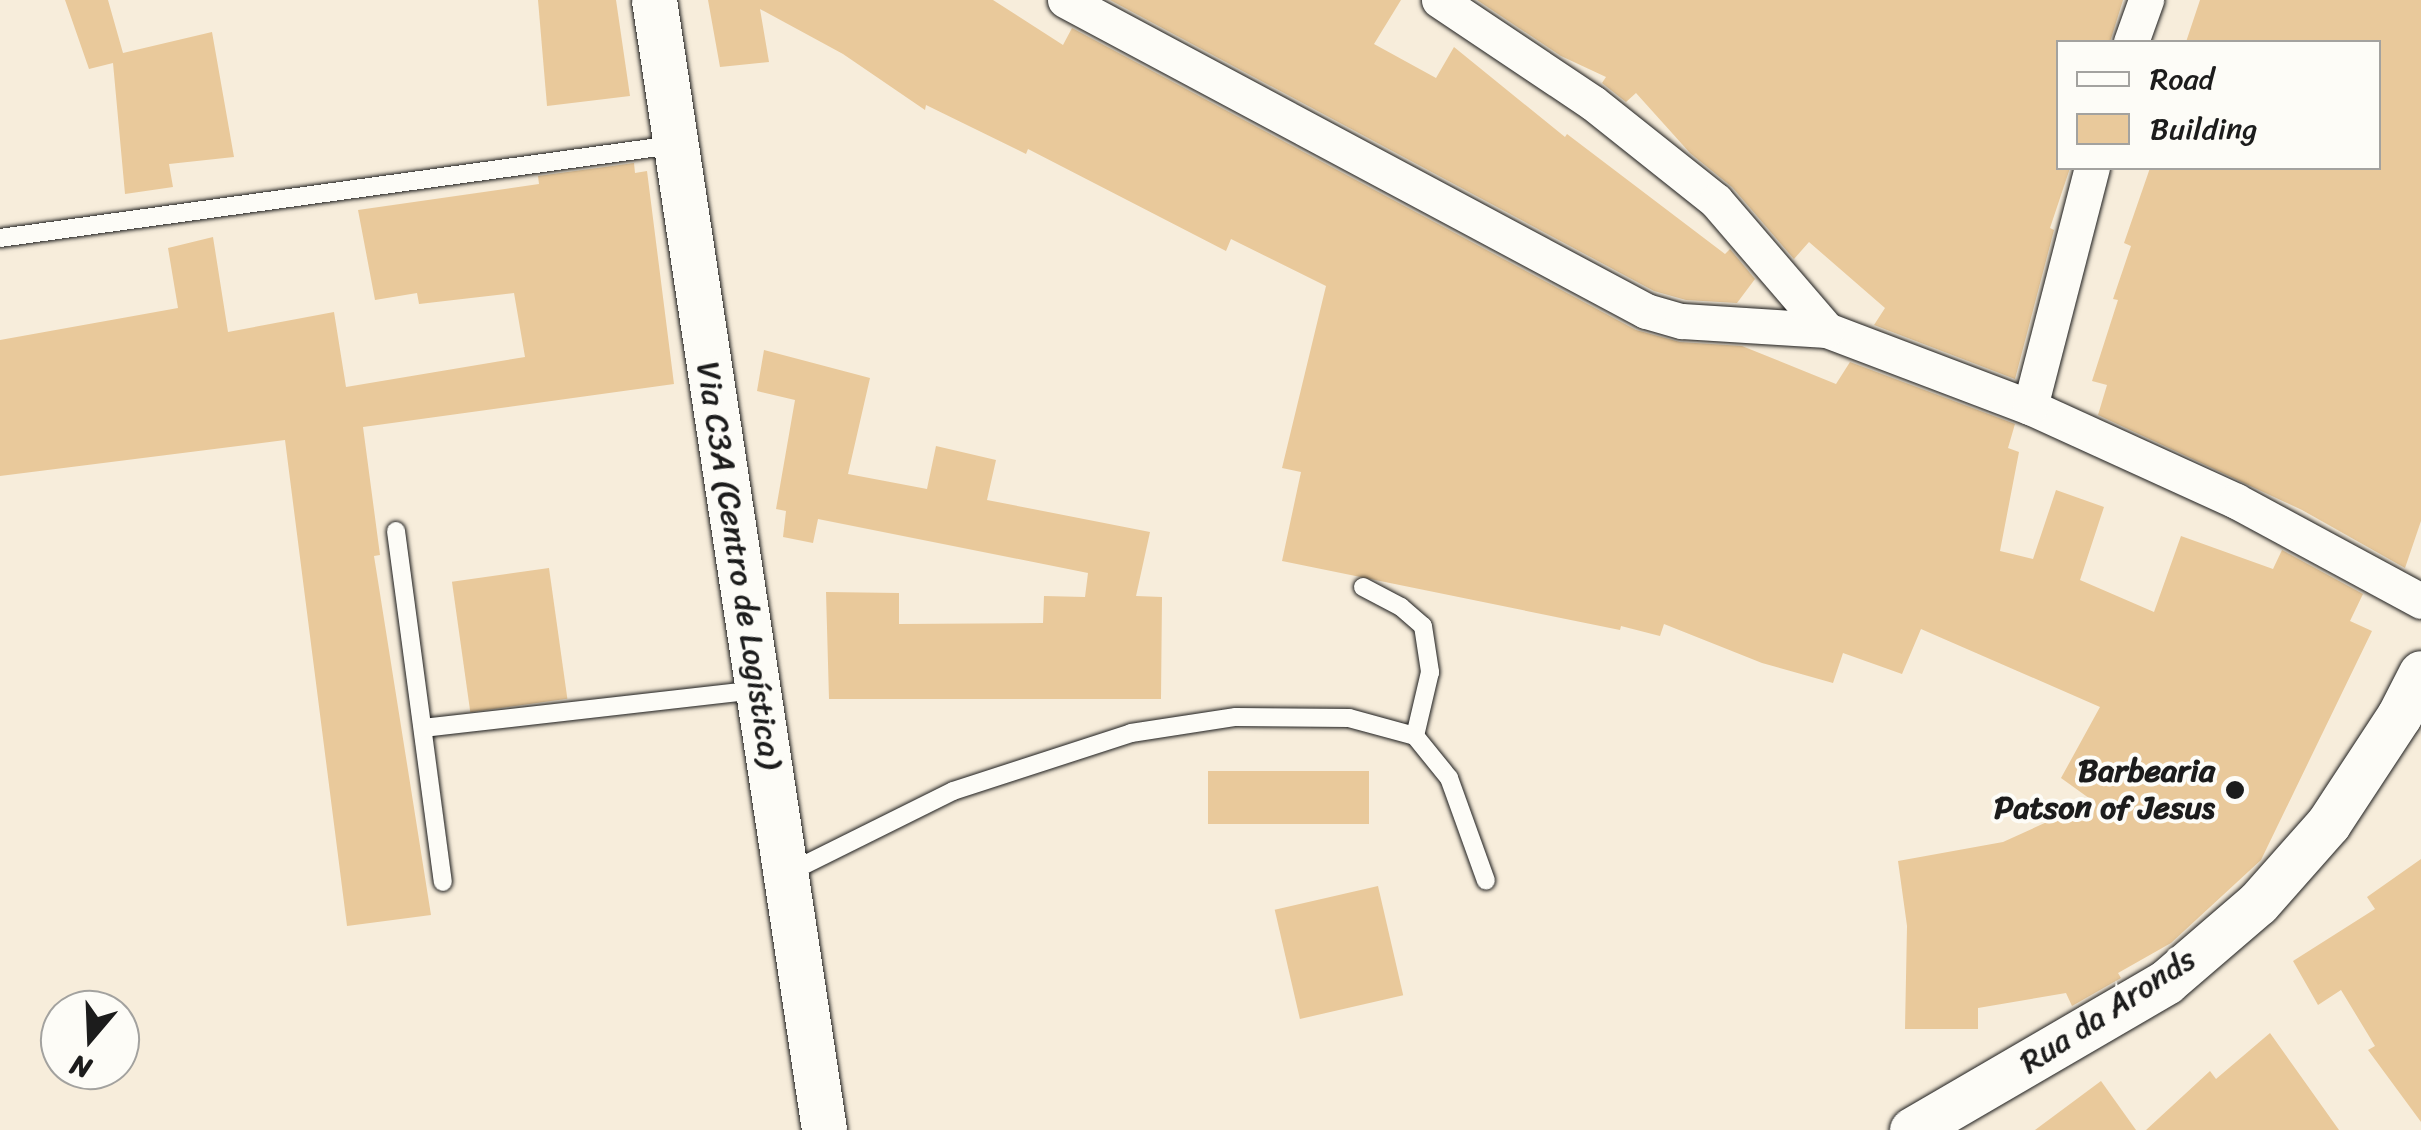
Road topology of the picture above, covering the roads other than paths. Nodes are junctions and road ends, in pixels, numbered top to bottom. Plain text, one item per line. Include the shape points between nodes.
1 (654, 0) edge
2 (1065, 0) edge
3 (1439, 0) edge
4 (2146, 0) edge
5 (2133, 40) edge
6 (676, 145) junction
7 (2091, 170) edge
8 (0, 238) edge
9 (1826, 330) junction
10 (2030, 407) junction
11 (396, 531) dead end
12 (1363, 587) dead end
13 (2421, 600) edge
14 (2421, 672) edge
15 (759, 690) junction
16 (423, 728) junction
17 (1415, 736) junction
18 (786, 874) junction
19 (1486, 881) dead end
20 (443, 882) dead end
21 (824, 1130) edge
22 (1912, 1130) edge

1 - 6 street, Via C3A (Centro de Logística)
2 - 9 street via 1646,311 1682,321
3 - 9 street via 1582,95 1716,201
4 - 5 street
6 - 8 lane
6 - 15 street, Via C3A (Centro de Logística)
7 - 10 street
9 - 10 street
10 - 13 street via 2236,502
11 - 16 lane
12 - 17 lane via 1422,626 1430,672
14 - 22 street, Rua da Aronds via 2328,824 2258,903 2166,982
15 - 16 lane
15 - 18 street, Via C3A (Centro de Logística)
16 - 20 lane
17 - 18 lane via 1349,718 1255,717 1131,733 953,791
17 - 19 lane via 1448,778
18 - 21 street, Via C3A (Centro de Logística)

